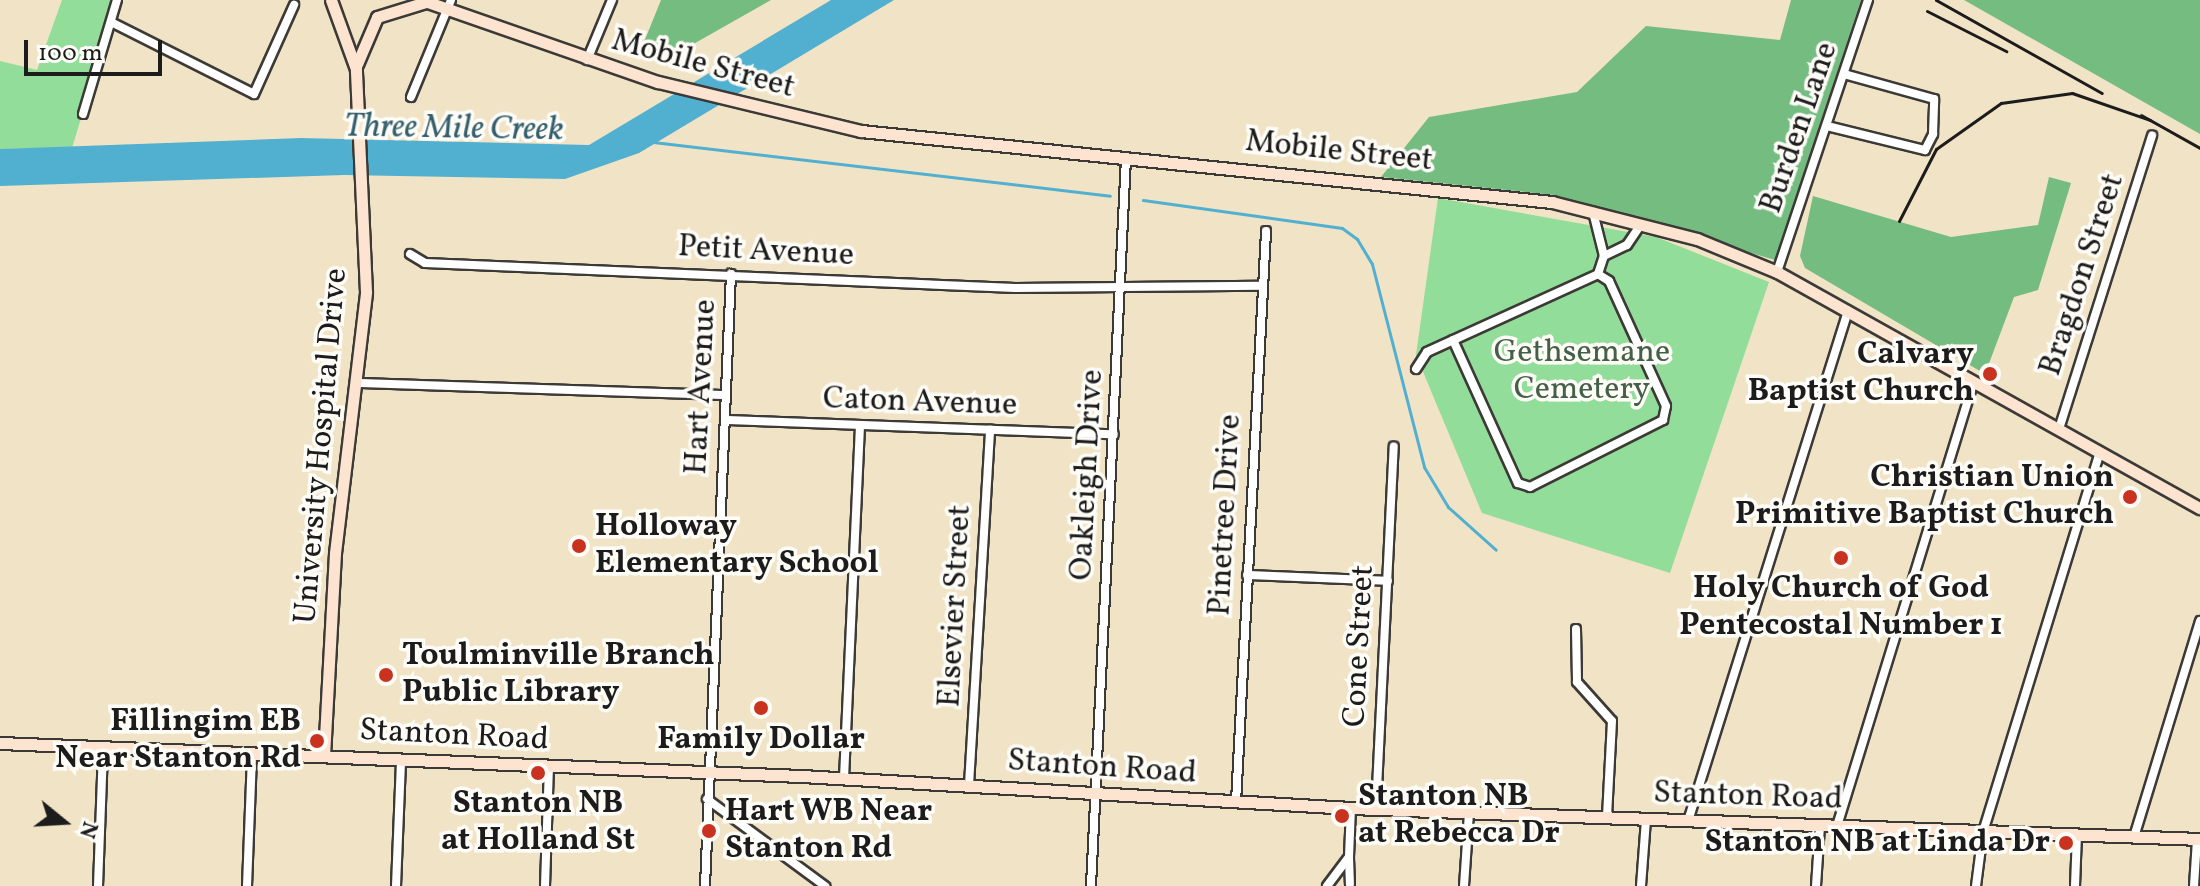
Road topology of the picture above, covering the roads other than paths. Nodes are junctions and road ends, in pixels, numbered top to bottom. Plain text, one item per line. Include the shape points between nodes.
1 (117, 0) edge
2 (331, 0) edge
3 (612, 0) edge
4 (1868, 0) edge
5 (424, 1) edge
6 (294, 5) dead end
7 (449, 5) edge
8 (111, 22) junction
9 (587, 61) junction
10 (356, 69) junction
11 (1844, 74) junction
12 (411, 97) dead end
13 (83, 114) dead end
14 (1827, 126) junction
15 (2152, 135) dead end
16 (1126, 158) junction
17 (1593, 212) junction
18 (1641, 224) junction
19 (1266, 231) dead end
20 (410, 254) dead end
21 (1604, 256) junction
22 (1777, 272) junction
23 (731, 274) junction
24 (1598, 274) junction
25 (1123, 284) junction
26 (1261, 286) junction
27 (1848, 311) junction
28 (1453, 340) junction
29 (1416, 369) dead end
30 (1974, 382) junction
31 (357, 383) junction
32 (726, 395) junction
33 (725, 420) junction
34 (860, 425) junction
35 (2059, 429) junction
36 (990, 430) junction
37 (1114, 434) junction
38 (1394, 446) dead end
39 (2100, 452) junction
40 (2200, 508) edge
41 (1247, 575) junction
42 (1388, 581) junction
43 (2200, 621) edge
44 (1576, 629) dead end
45 (0, 743) edge
46 (103, 747) junction
47 (252, 753) junction
48 (324, 756) junction
49 (401, 759) junction
50 (549, 766) junction
51 (708, 772) junction
52 (844, 778) junction
53 (969, 785) junction
54 (1096, 794) junction
55 (707, 799) junction
56 (1236, 802) junction
57 (1351, 808) junction
58 (1376, 809) junction
59 (1469, 812) junction
60 (1607, 817) junction
61 (1646, 819) junction
62 (1688, 821) junction
63 (1820, 826) junction
64 (1837, 826) junction
65 (1983, 832) junction
66 (2077, 835) junction
67 (2134, 837) junction
68 (2198, 839) edge
69 (1349, 857) junction
70 (1352, 885) edge
71 (98, 886) edge
72 (247, 886) edge
73 (396, 886) edge
74 (545, 886) edge
75 (705, 886) edge
76 (825, 886) edge
77 (1091, 886) edge
78 (1327, 886) edge
79 (1464, 886) edge
80 (1641, 886) edge
81 (1816, 886) edge
82 (1976, 886) edge
83 (2075, 886) edge
84 (2194, 886) edge

1 - 8 street
2 - 10 street, University Hospital Drive
3 - 9 street
4 - 11 street, Burden Lane
5 - 7 street, Mobile Street
5 - 10 street via 377,17
6 - 8 street via 254,94
7 - 9 street, Mobile Street
7 - 12 street
8 - 13 street
9 - 16 street, Mobile Street via 892,136
10 - 31 street, University Hospital Drive via 364,227
11 - 14 street, Burden Lane
11 - 14 street via 1934,99 1933,134 1925,150
14 - 22 street, Burden Lane
15 - 35 street, Bragdon Street
16 - 17 street, Mobile Street via 1369,180
16 - 25 street, Oakleigh Drive
17 - 18 street, Mobile Street
17 - 21 street
18 - 21 street via 1627,245
18 - 22 street, Mobile Street
19 - 26 street, Pinetree Drive
20 - 23 street, Petit Avenue via 425,263
21 - 24 street
22 - 27 street, Mobile Street
23 - 25 street, Petit Avenue via 1015,288
23 - 32 street, Hart Avenue
24 - 28 street
24 - 28 street via 1609,281 1666,406 1663,420 1530,487 1518,483
25 - 26 street, Petit Avenue
25 - 37 street, Oakleigh Drive
26 - 41 street, Pinetree Drive
27 - 30 street, Mobile Street
27 - 62 street
28 - 29 street via 1427,352
30 - 35 street, Mobile Street
30 - 64 street
31 - 32 street
31 - 48 street, University Hospital Drive via 335,553
32 - 33 street, Hart Avenue
33 - 34 street, Caton Avenue
33 - 51 street, Hart Avenue
34 - 36 street, Caton Avenue
34 - 52 street
35 - 39 street, Mobile Street
36 - 37 street, Caton Avenue
36 - 53 street, Elsevier Street
37 - 54 street, Oakleigh Drive
38 - 42 street, Cone Street
39 - 40 street, Mobile Street
39 - 65 street
41 - 42 street
41 - 56 street, Pinetree Drive
42 - 58 street, Cone Street
43 - 67 street
44 - 60 street via 1577,682 1612,721
45 - 46 street, Stanton Road
46 - 47 street, Stanton Road
46 - 71 street
47 - 48 street, Stanton Road
47 - 72 street
48 - 49 street, Stanton Road
49 - 50 street, Stanton Road
49 - 73 street
50 - 51 street, Stanton Road
50 - 74 street
51 - 52 street, Stanton Road
51 - 55 street, Hart Avenue
52 - 53 street, Stanton Road
53 - 54 street, Stanton Road
54 - 56 street, Stanton Road
54 - 77 street, Oakleigh Drive
55 - 75 street, Hart Avenue
55 - 76 street
56 - 57 street, Stanton Road
57 - 58 street, Stanton Road
57 - 69 street
58 - 59 street, Stanton Road
59 - 60 street, Stanton Road
59 - 79 street
60 - 61 street, Stanton Road
61 - 62 street, Stanton Road
61 - 80 street
62 - 63 street, Stanton Road
63 - 64 street, Stanton Road
63 - 81 street
64 - 65 street, Stanton Road
65 - 66 street, Stanton Road
65 - 82 street
66 - 67 street, Stanton Road
66 - 83 street
67 - 68 street, Stanton Road
68 - 84 street
69 - 70 street
69 - 78 street

